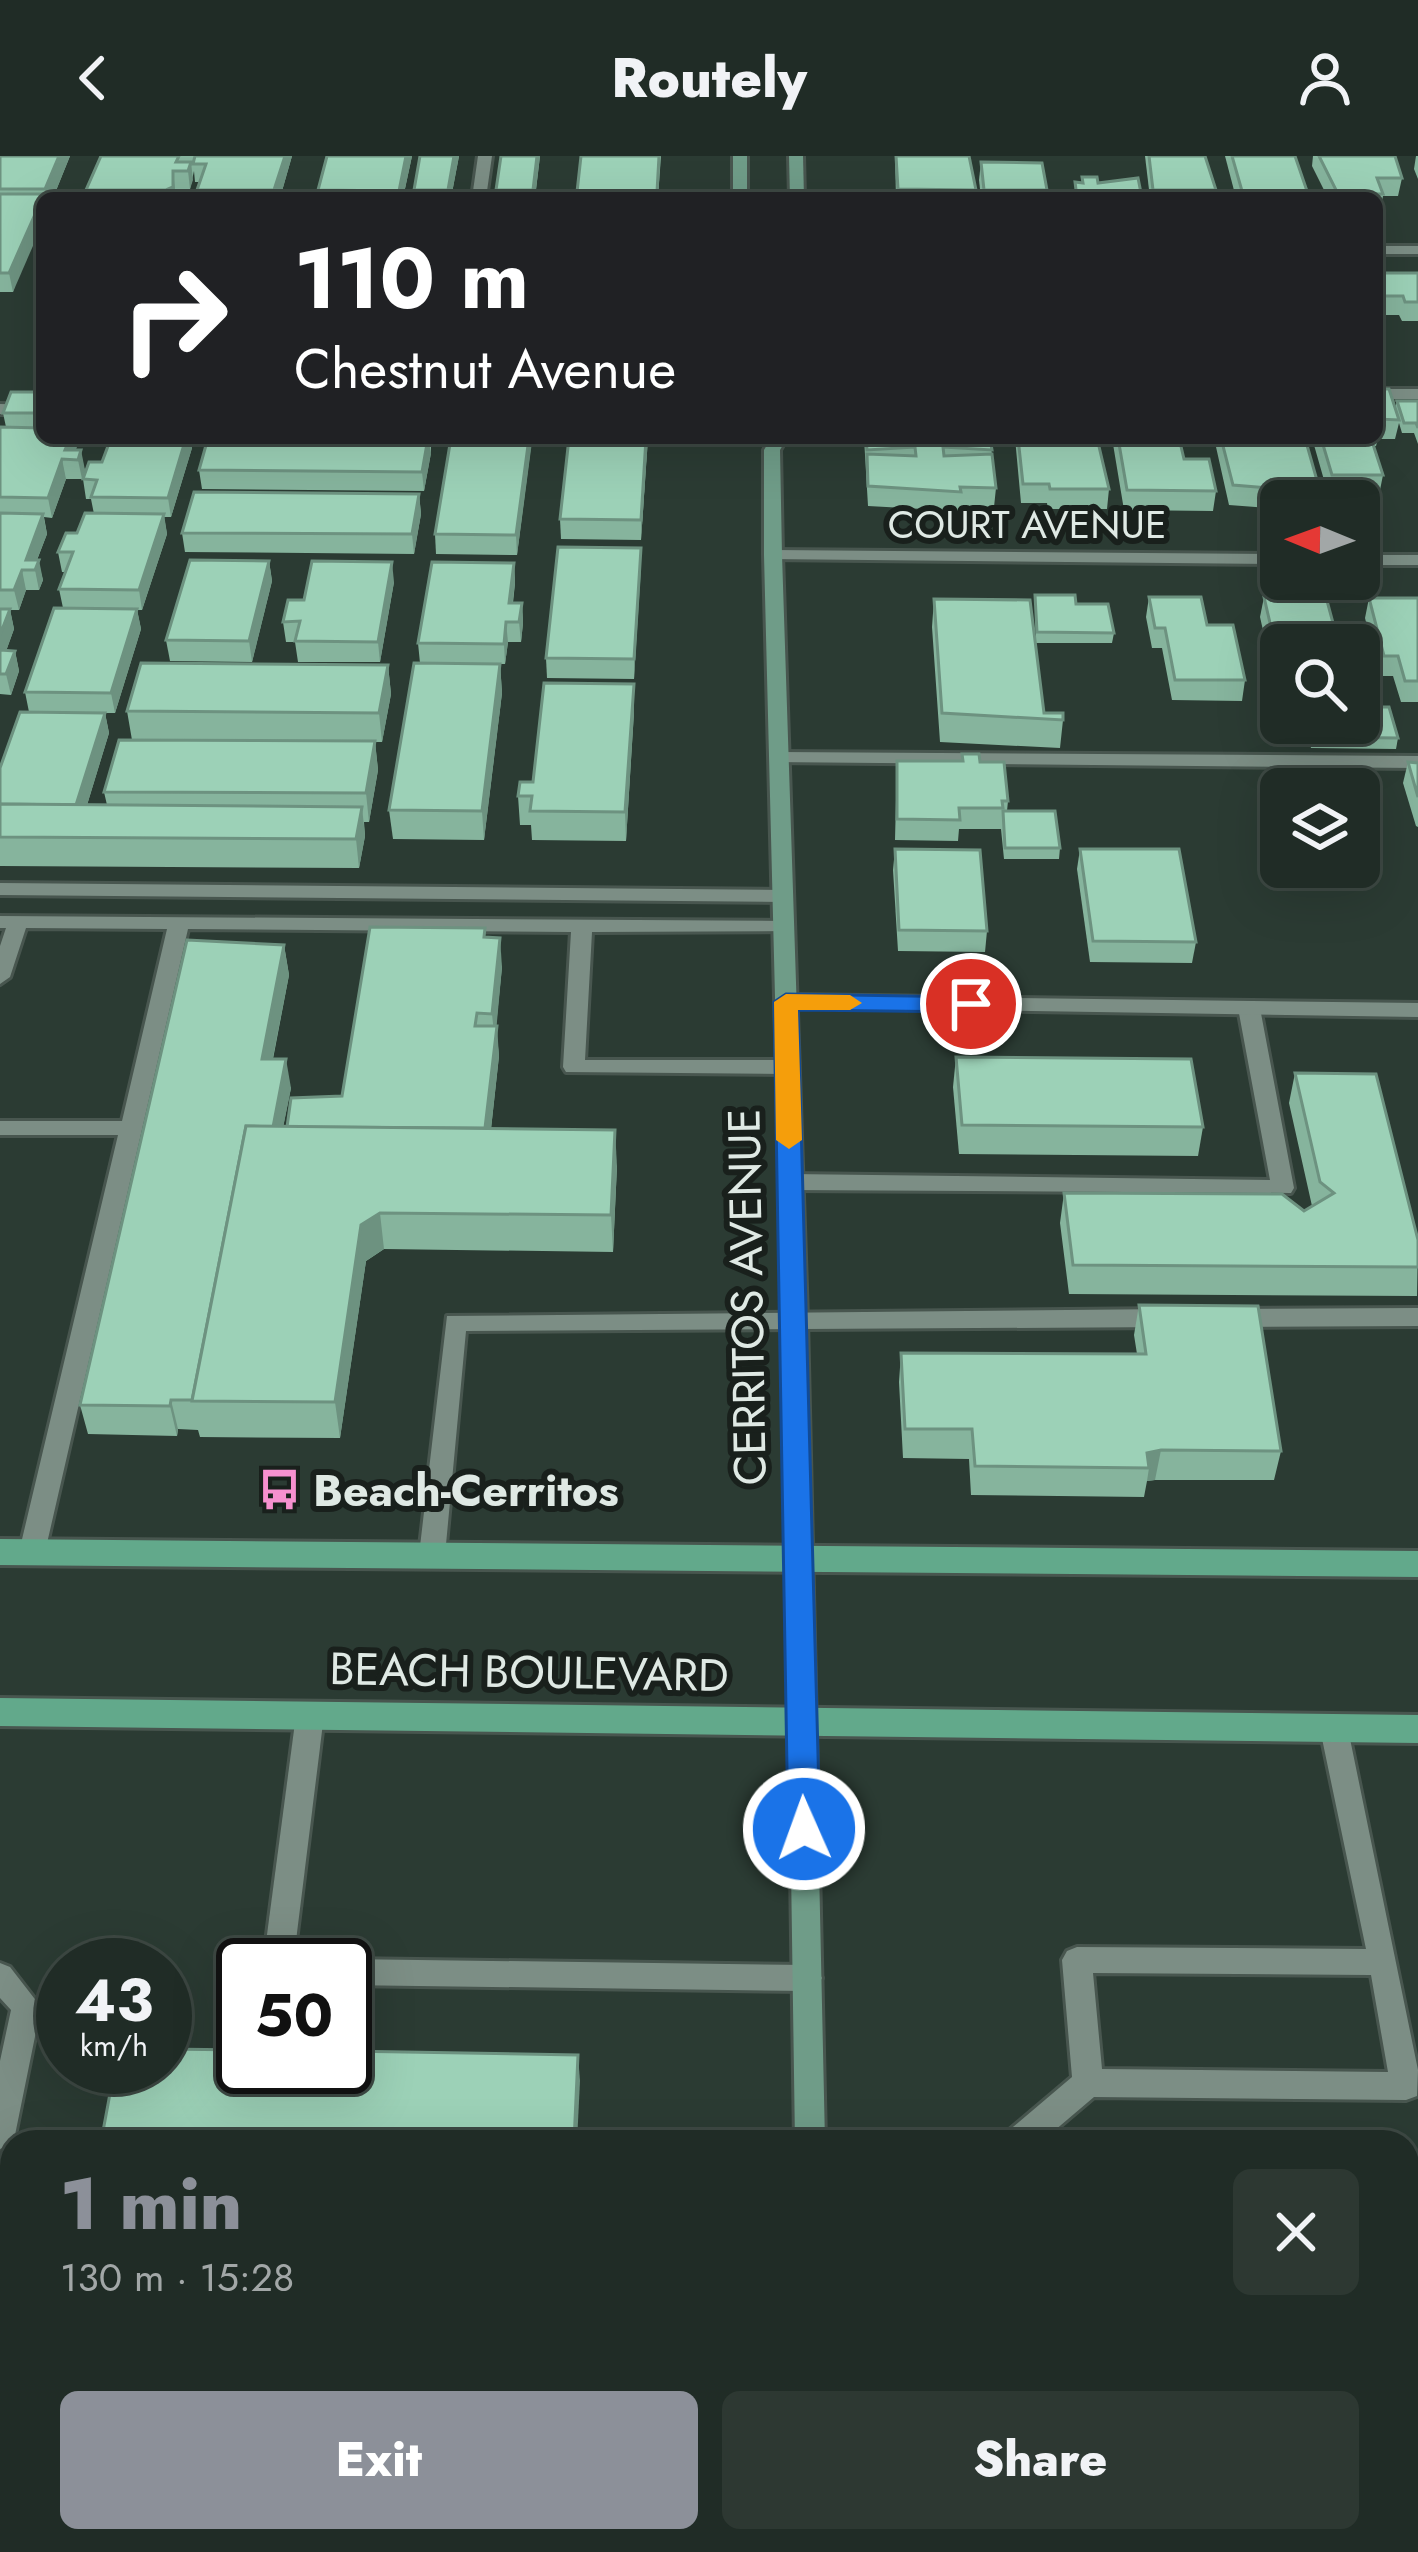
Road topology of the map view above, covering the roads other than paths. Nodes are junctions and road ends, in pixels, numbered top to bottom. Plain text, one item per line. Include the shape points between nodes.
1 (485, 156) edge
2 (740, 156) edge
3 (796, 156) edge
4 (480, 192) edge
5 (740, 192) edge
6 (797, 192) edge
7 (1383, 250) edge
8 (1418, 250) edge
9 (1383, 394) edge
10 (1418, 394) edge
11 (0, 410) edge
12 (36, 410) edge
13 (771, 444) edge
14 (773, 555) junction
15 (1260, 559) edge
16 (1380, 560) edge
17 (1418, 560) edge
18 (778, 758) junction
19 (1418, 762) edge
20 (0, 889) edge
21 (783, 896) junction
22 (9, 922) edge
23 (179, 923) junction
24 (582, 926) junction
25 (784, 927) junction
26 (0, 977) edge
27 (786, 1002) junction
28 (1249, 1009) junction
29 (1418, 1010) edge
30 (787, 1067) junction
31 (0, 1128) edge
32 (131, 1128) junction
33 (790, 1182) junction
34 (795, 1318) junction
35 (1418, 1318) edge
36 (16, 1552) edge
37 (433, 1555) junction
38 (797, 1557) junction
39 (1418, 1564) edge
40 (0, 1712) edge
41 (310, 1715) junction
42 (801, 1720) junction
43 (1334, 1729) junction
44 (1418, 1729) edge
45 (281, 1938) edge
46 (1382, 1962) junction
47 (372, 1972) edge
48 (0, 1976) edge
49 (807, 1978) junction
50 (1088, 2083) junction
51 (1, 2130) edge
52 (810, 2130) edge
53 (1032, 2130) edge

1 - 4 street
2 - 5 street
3 - 6 street
7 - 8 street
9 - 10 street
11 - 12 street
13 - 14 street, CERRITOS AVENUE
14 - 15 street, COURT AVENUE
14 - 18 street, CERRITOS AVENUE
16 - 17 street
18 - 19 street
18 - 21 street, CERRITOS AVENUE
20 - 21 street
21 - 25 street, CERRITOS AVENUE
22 - 23 street
22 - 26 street
23 - 24 street
23 - 32 street
24 - 25 street
24 - 30 street via 574,1067
25 - 27 street, CERRITOS AVENUE
27 - 28 street
27 - 30 street, CERRITOS AVENUE
28 - 29 street
28 - 33 street via 1283,1188
30 - 33 street, CERRITOS AVENUE
31 - 32 street
32 - 36 street
33 - 34 street, CERRITOS AVENUE
34 - 35 street
34 - 37 street via 455,1322
34 - 38 street, CERRITOS AVENUE
36 - 37 main road
37 - 38 main road
38 - 39 main road
38 - 42 street, CERRITOS AVENUE
40 - 41 main road, BEACH BOULEVARD
41 - 42 main road, BEACH BOULEVARD
41 - 45 street
42 - 43 main road, BEACH BOULEVARD
42 - 49 street, CERRITOS AVENUE
43 - 44 main road, BEACH BOULEVARD
43 - 46 street
46 - 50 street via 1077,1960
46 - 50 street via 1406,2086
47 - 49 street
48 - 51 street via 26,2006
49 - 52 street, CERRITOS AVENUE
50 - 53 street

